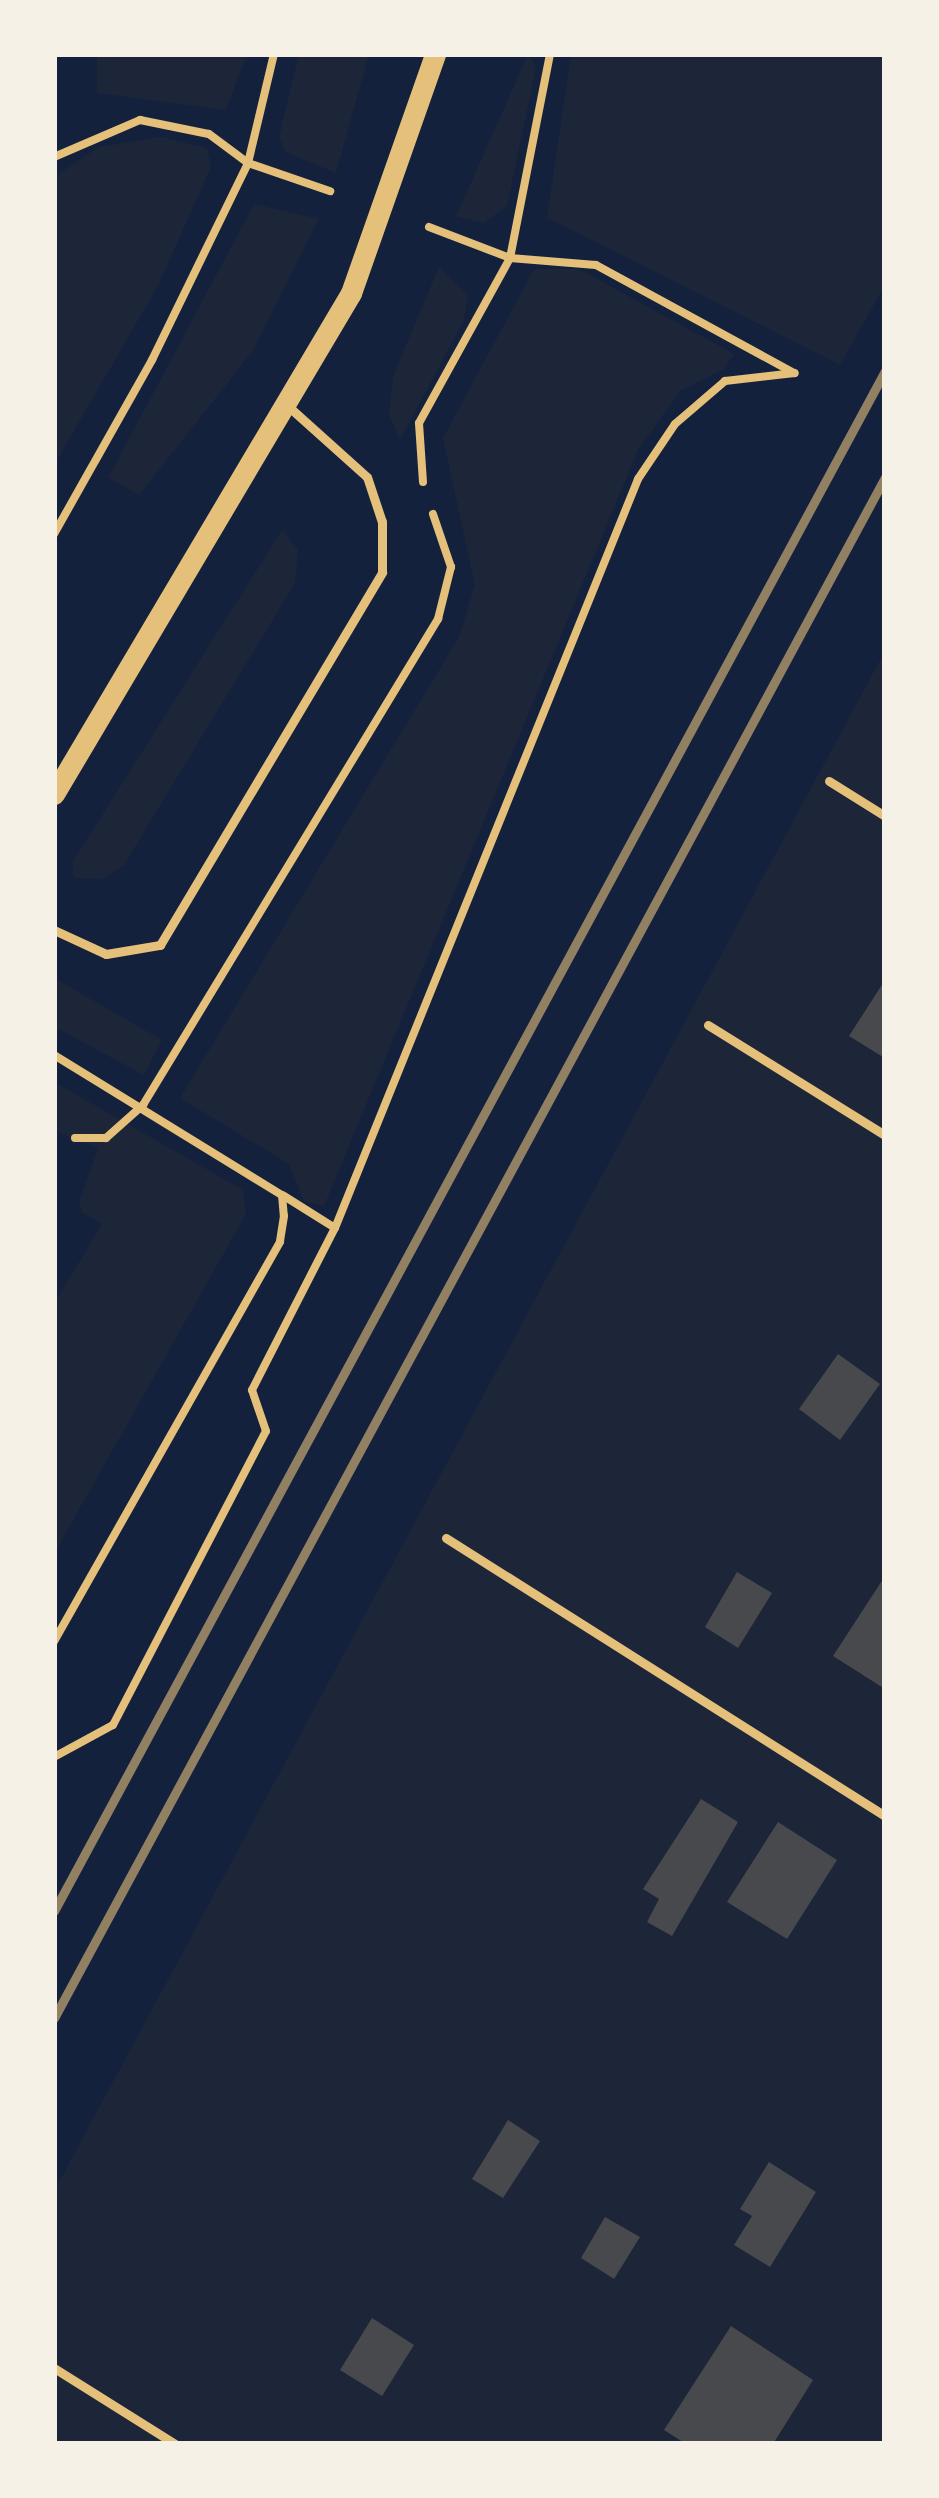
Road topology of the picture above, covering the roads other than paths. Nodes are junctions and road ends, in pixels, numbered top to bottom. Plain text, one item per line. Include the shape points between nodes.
1 (434, 54) edge
2 (290, 407) junction
3 (829, 781) dead end
4 (54, 794) edge
5 (885, 816) edge
6 (54, 930) edge
7 (708, 1025) dead end
8 (885, 1136) edge
9 (446, 1538) dead end
10 (885, 1816) edge
11 (54, 2368) edge
12 (175, 2444) edge

1 - 2 street via 386,210
2 - 4 street
2 - 6 lane via 367,477 382,523 382,572 160,945 106,954
3 - 5 lane
7 - 8 lane
9 - 10 lane
11 - 12 lane

